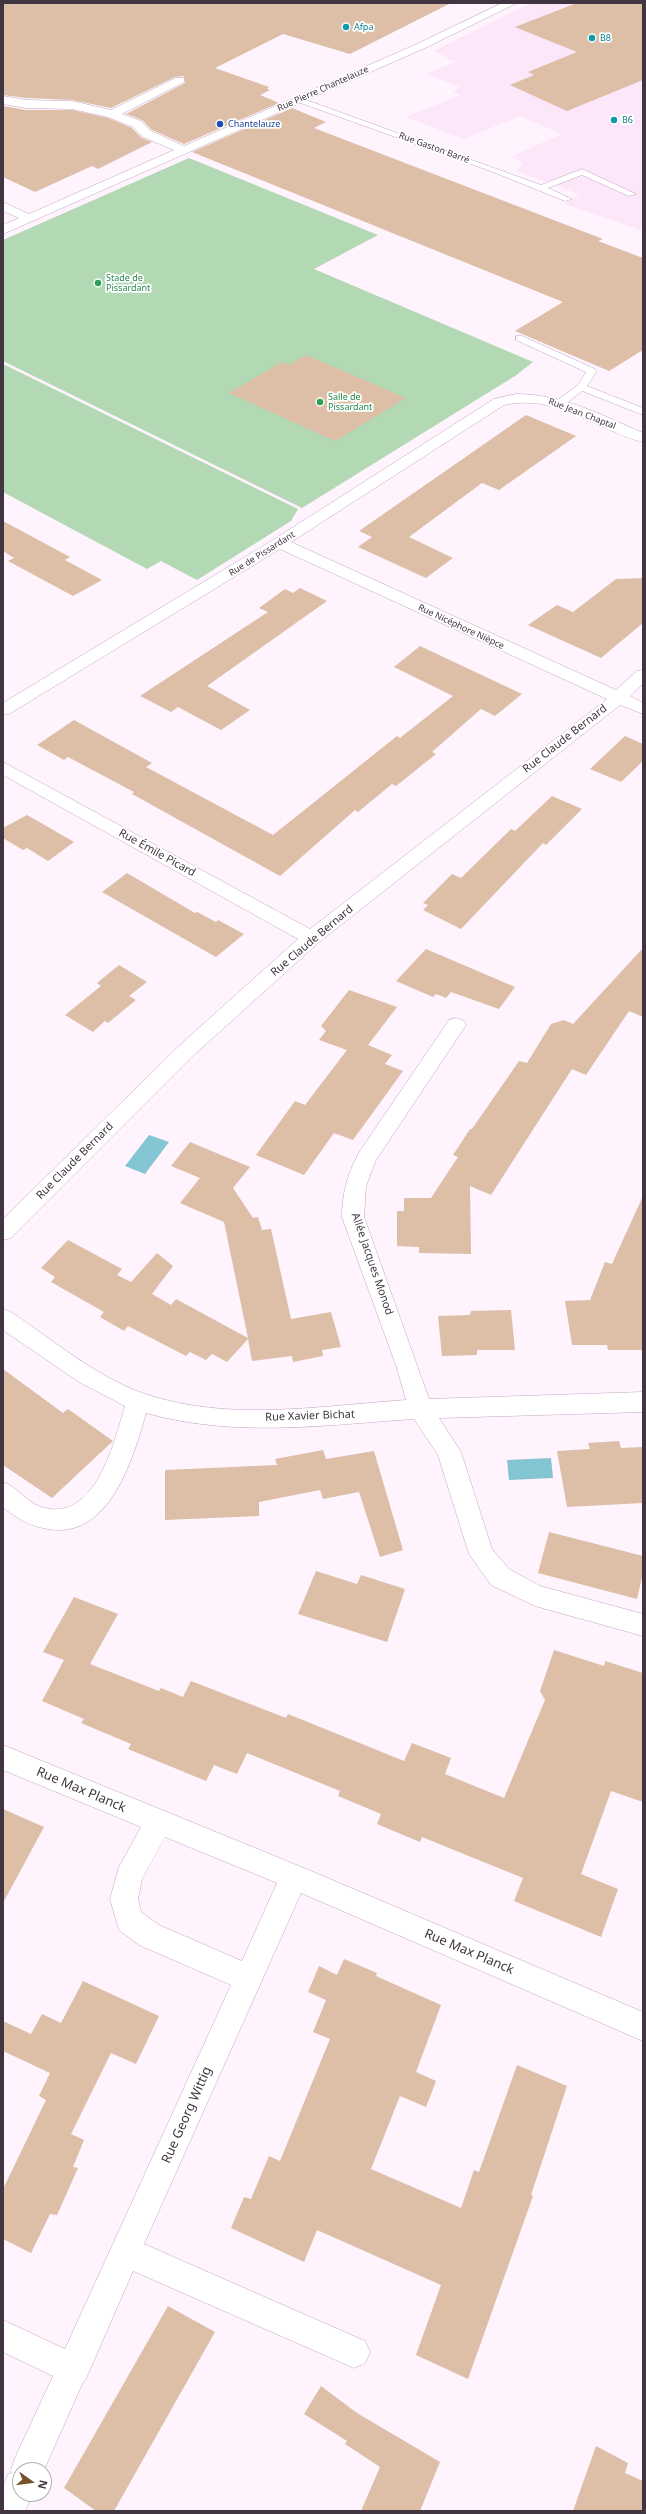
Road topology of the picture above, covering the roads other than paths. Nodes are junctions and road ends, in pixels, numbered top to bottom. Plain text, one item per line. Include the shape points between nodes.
1 (511, 3) edge
2 (180, 80) dead end
3 (298, 99) junction
4 (3, 100) edge
5 (112, 114) junction
6 (185, 151) junction
7 (541, 188) junction
8 (632, 194) dead end
9 (568, 199) dead end
10 (3, 206) edge
11 (30, 218) junction
12 (3, 230) edge
13 (519, 338) dead end
14 (581, 387) junction
15 (519, 397) joint
16 (559, 404) junction
17 (643, 412) edge
18 (643, 438) edge
19 (279, 543) junction
20 (643, 675) edge
21 (617, 699) junction
22 (643, 709) edge
23 (3, 710) edge
24 (3, 768) edge
25 (311, 938) junction
26 (456, 1024) dead end
27 (3, 1232) edge
28 (3, 1318) edge
29 (138, 1401) junction
30 (643, 1402) edge
31 (420, 1409) junction
32 (3, 1492) edge
33 (643, 1625) edge
34 (3, 1757) edge
35 (158, 1823) junction
36 (294, 1878) junction
37 (249, 1978) junction
38 (643, 2027) edge
39 (126, 2252) junction
40 (3, 2336) edge
41 (354, 2352) dead end
42 (74, 2370) junction
43 (31, 2462) edge

1 - 3 street, Rue Pierre Chantelauze via 421,46
2 - 5 street
3 - 6 street, Rue Pierre Chantelauze
3 - 7 lane, Rue Gaston Barré
4 - 5 street via 26,104 72,105
5 - 6 street via 137,124 147,134
6 - 11 street, Rue Pierre Chantelauze
7 - 8 lane via 582,172
7 - 9 lane, Rue Gaston Barré
10 - 11 street
11 - 12 street, Rue Pierre Chantelauze
13 - 14 lane via 592,370
14 - 16 lane
14 - 17 lane
15 - 16 street, Rue Jean Chaptal via 547,399
15 - 19 street, Rue de Pissardant via 499,402
16 - 18 street, Rue Jean Chaptal
19 - 21 street, Rue Nicéphore Nièpce
19 - 23 street, Rue de Pissardant
20 - 21 street, Rue Claude Bernard
21 - 22 street, Rue Nicéphore Nièpce
21 - 25 street, Rue Claude Bernard
24 - 25 street, Rue Émile Picard
25 - 27 street, Rue Claude Bernard via 188,1049
26 - 31 street, Allée Jacques Monod via 367,1157 352,1196 354,1217
28 - 29 street, Rue Xavier Bichat via 76,1367
29 - 31 street, Rue Xavier Bichat via 172,1411 221,1418 302,1419
29 - 32 street via 120,1461 105,1489 91,1506 73,1518 56,1520 38,1517
30 - 31 street, Rue Xavier Bichat
31 - 33 street, Allée Jacques Monod via 449,1452 481,1554 500,1577 535,1595
34 - 35 street, Rue Max Planck
35 - 36 street, Rue Max Planck
35 - 37 street via 129,1876 124,1899 129,1920 149,1935
36 - 37 street
36 - 38 street, Rue Max Planck
37 - 39 street, Rue Georg Wittig
39 - 41 street
39 - 42 street, Rue Georg Wittig
40 - 42 street
42 - 43 street, Rue Georg Wittig

